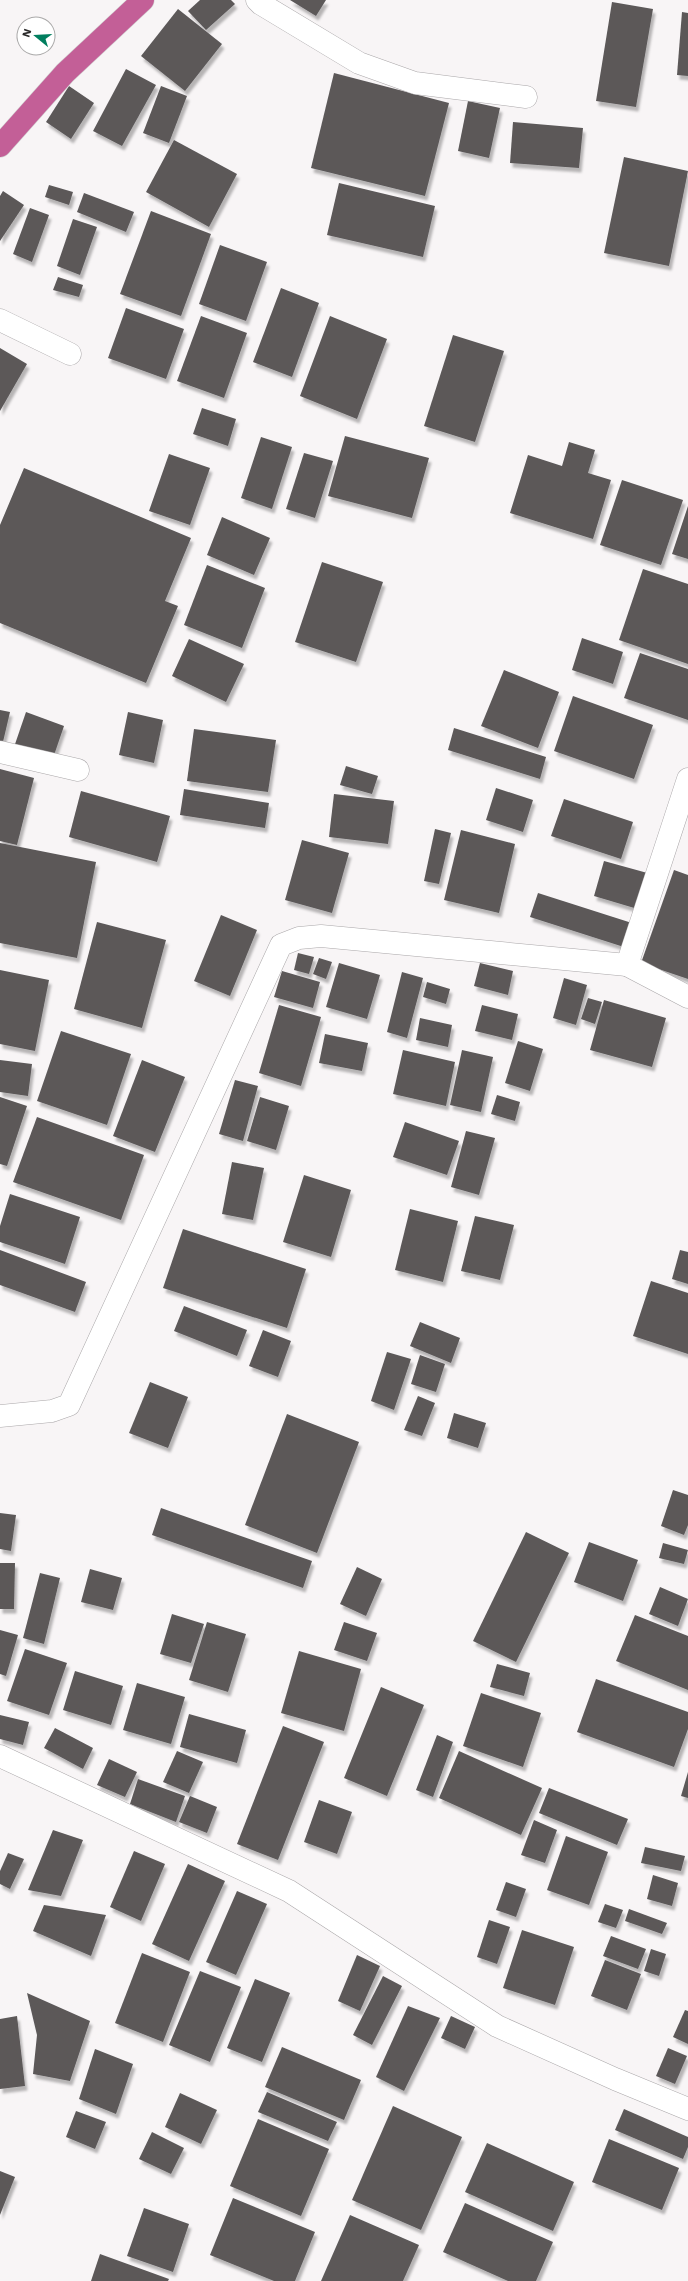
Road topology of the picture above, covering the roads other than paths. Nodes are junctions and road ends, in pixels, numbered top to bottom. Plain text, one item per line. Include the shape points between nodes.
1 (143, 0) edge
2 (257, 0) edge
3 (526, 97) dead end
4 (0, 146) edge
5 (0, 320) edge
6 (70, 354) dead end
7 (0, 752) edge
8 (78, 770) dead end
9 (688, 779) edge
10 (627, 965) junction
11 (688, 997) edge
12 (0, 1416) edge
13 (0, 1756) edge
14 (688, 2108) edge

1 - 4 highway via 65,73
2 - 3 street via 359,63 415,83
5 - 6 street
7 - 8 street
9 - 10 street
10 - 11 street
10 - 12 street via 320,936 299,938 281,945 69,1405 52,1412
13 - 14 street via 289,1891 496,2026 614,2079

